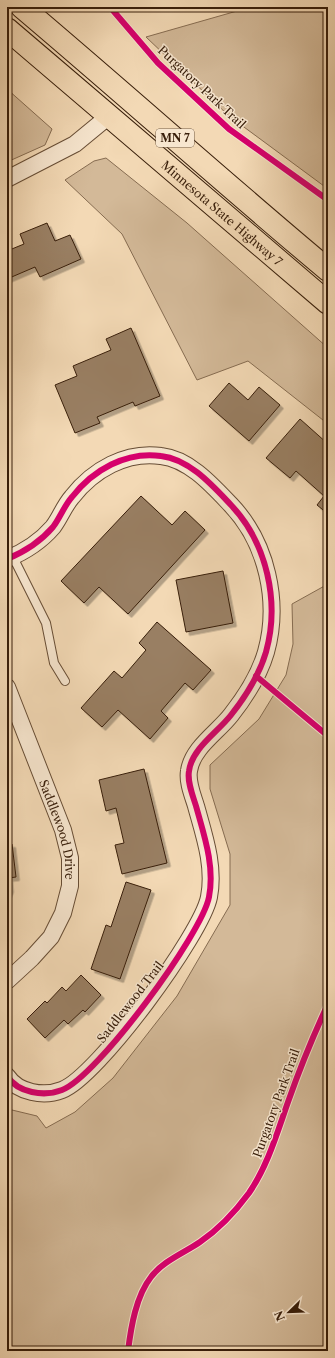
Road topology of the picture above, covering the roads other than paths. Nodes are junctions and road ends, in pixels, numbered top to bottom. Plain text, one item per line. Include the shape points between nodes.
1 (22, 7) edge
2 (7, 29) edge
3 (109, 116) junction
4 (7, 179) edge
5 (328, 270) edge
6 (328, 303) edge
7 (10, 558) edge
8 (65, 681) dead end
9 (7, 687) edge
10 (7, 981) edge
11 (7, 1076) edge

1 - 5 main road, Minnesota State Highway 7 / MN 7
2 - 3 main road, Minnesota State Highway 7 / MN 7
3 - 4 street via 75,144
3 - 6 main road, Minnesota State Highway 7 / MN 7
7 - 8 lane via 46,623 54,664
7 - 11 street, Saddlewood Trail via 35,544 53,527 70,499 85,482 103,468 124,459 143,455 163,456 182,463 199,474 242,516 259,548 270,582 272,619 266,653 251,687 230,717 195,754 188,772 208,848 209,898 200,920 165,978 125,1030 79,1080 63,1090 45,1094 27,1091 11,1082
9 - 10 street, Saddlewood Drive via 63,830 70,858 70,886 63,913 51,937

